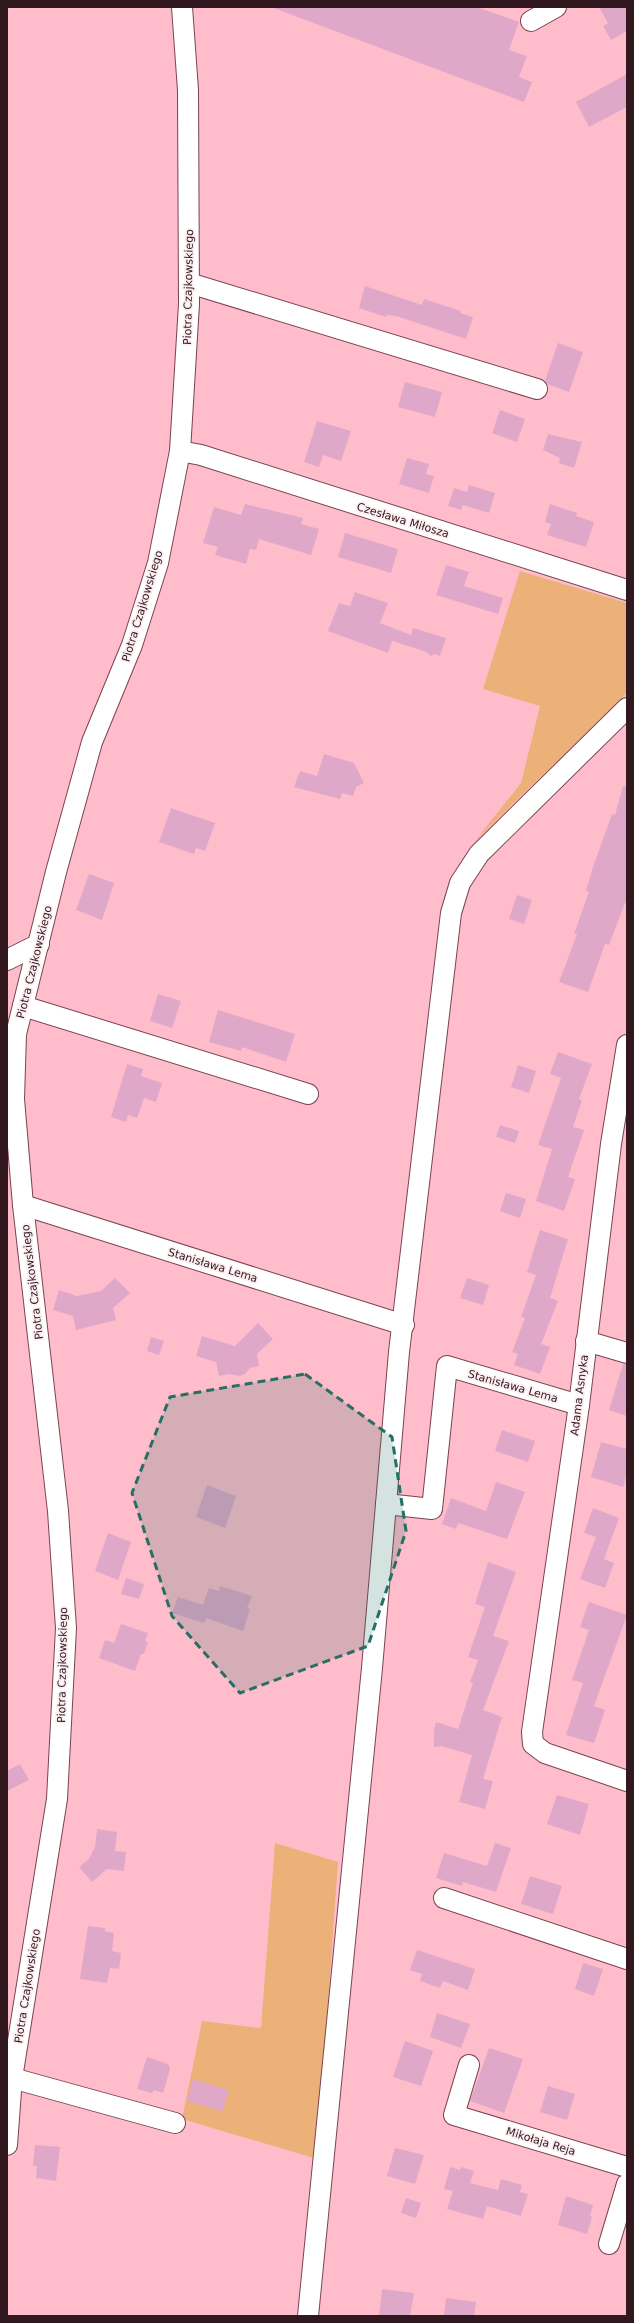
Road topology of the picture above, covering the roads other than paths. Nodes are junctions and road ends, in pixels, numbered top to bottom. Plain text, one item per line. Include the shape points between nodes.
1 (182, 7) edge
2 (556, 7) edge
3 (531, 21) dead end
4 (189, 284) junction
5 (537, 389) dead end
6 (180, 451) junction
7 (627, 590) edge
8 (627, 708) edge
9 (39, 944) junction
10 (7, 960) edge
11 (23, 1006) junction
12 (627, 1045) edge
13 (308, 1094) dead end
14 (619, 1147) edge
15 (23, 1205) junction
16 (404, 1325) junction
17 (586, 1341) junction
18 (627, 1353) edge
19 (579, 1405) junction
20 (386, 1504) junction
21 (627, 1781) edge
22 (444, 1898) dead end
23 (627, 1959) edge
24 (12, 2065) edge
25 (469, 2065) dead end
26 (175, 2123) dead end
27 (7, 2145) edge
28 (627, 2167) edge
29 (627, 2184) edge
30 (609, 2244) dead end
31 (308, 2316) edge

1 - 4 street, Piotra Czajkowskiego via 188,90
2 - 3 street
4 - 5 street
4 - 6 street, Piotra Czajkowskiego
6 - 7 street, Czesława Miłosza via 201,455
6 - 9 street, Piotra Czajkowskiego via 158,563 132,645 92,742
8 - 16 street via 479,854 460,883 450,913
9 - 10 street
9 - 11 street, Piotra Czajkowskiego
11 - 13 street
11 - 15 street, Piotra Czajkowskiego via 16,1034 14,1099
12 - 14 street, Adama Asnyka
14 - 17 street, Adama Asnyka
15 - 16 street, Stanisława Lema
15 - 24 street, Piotra Czajkowskiego via 58,1511 66,1628 57,1799
16 - 20 street
17 - 18 street
17 - 19 street, Adama Asnyka
19 - 20 street, Stanisława Lema via 447,1366 432,1509
19 - 21 street, Adama Asnyka via 532,1732 533,1744 545,1754
20 - 31 street
22 - 23 street
24 - 26 street
24 - 27 street, Piotra Czajkowskiego
25 - 28 street, Mikołaja Reja via 454,2114
29 - 30 street

